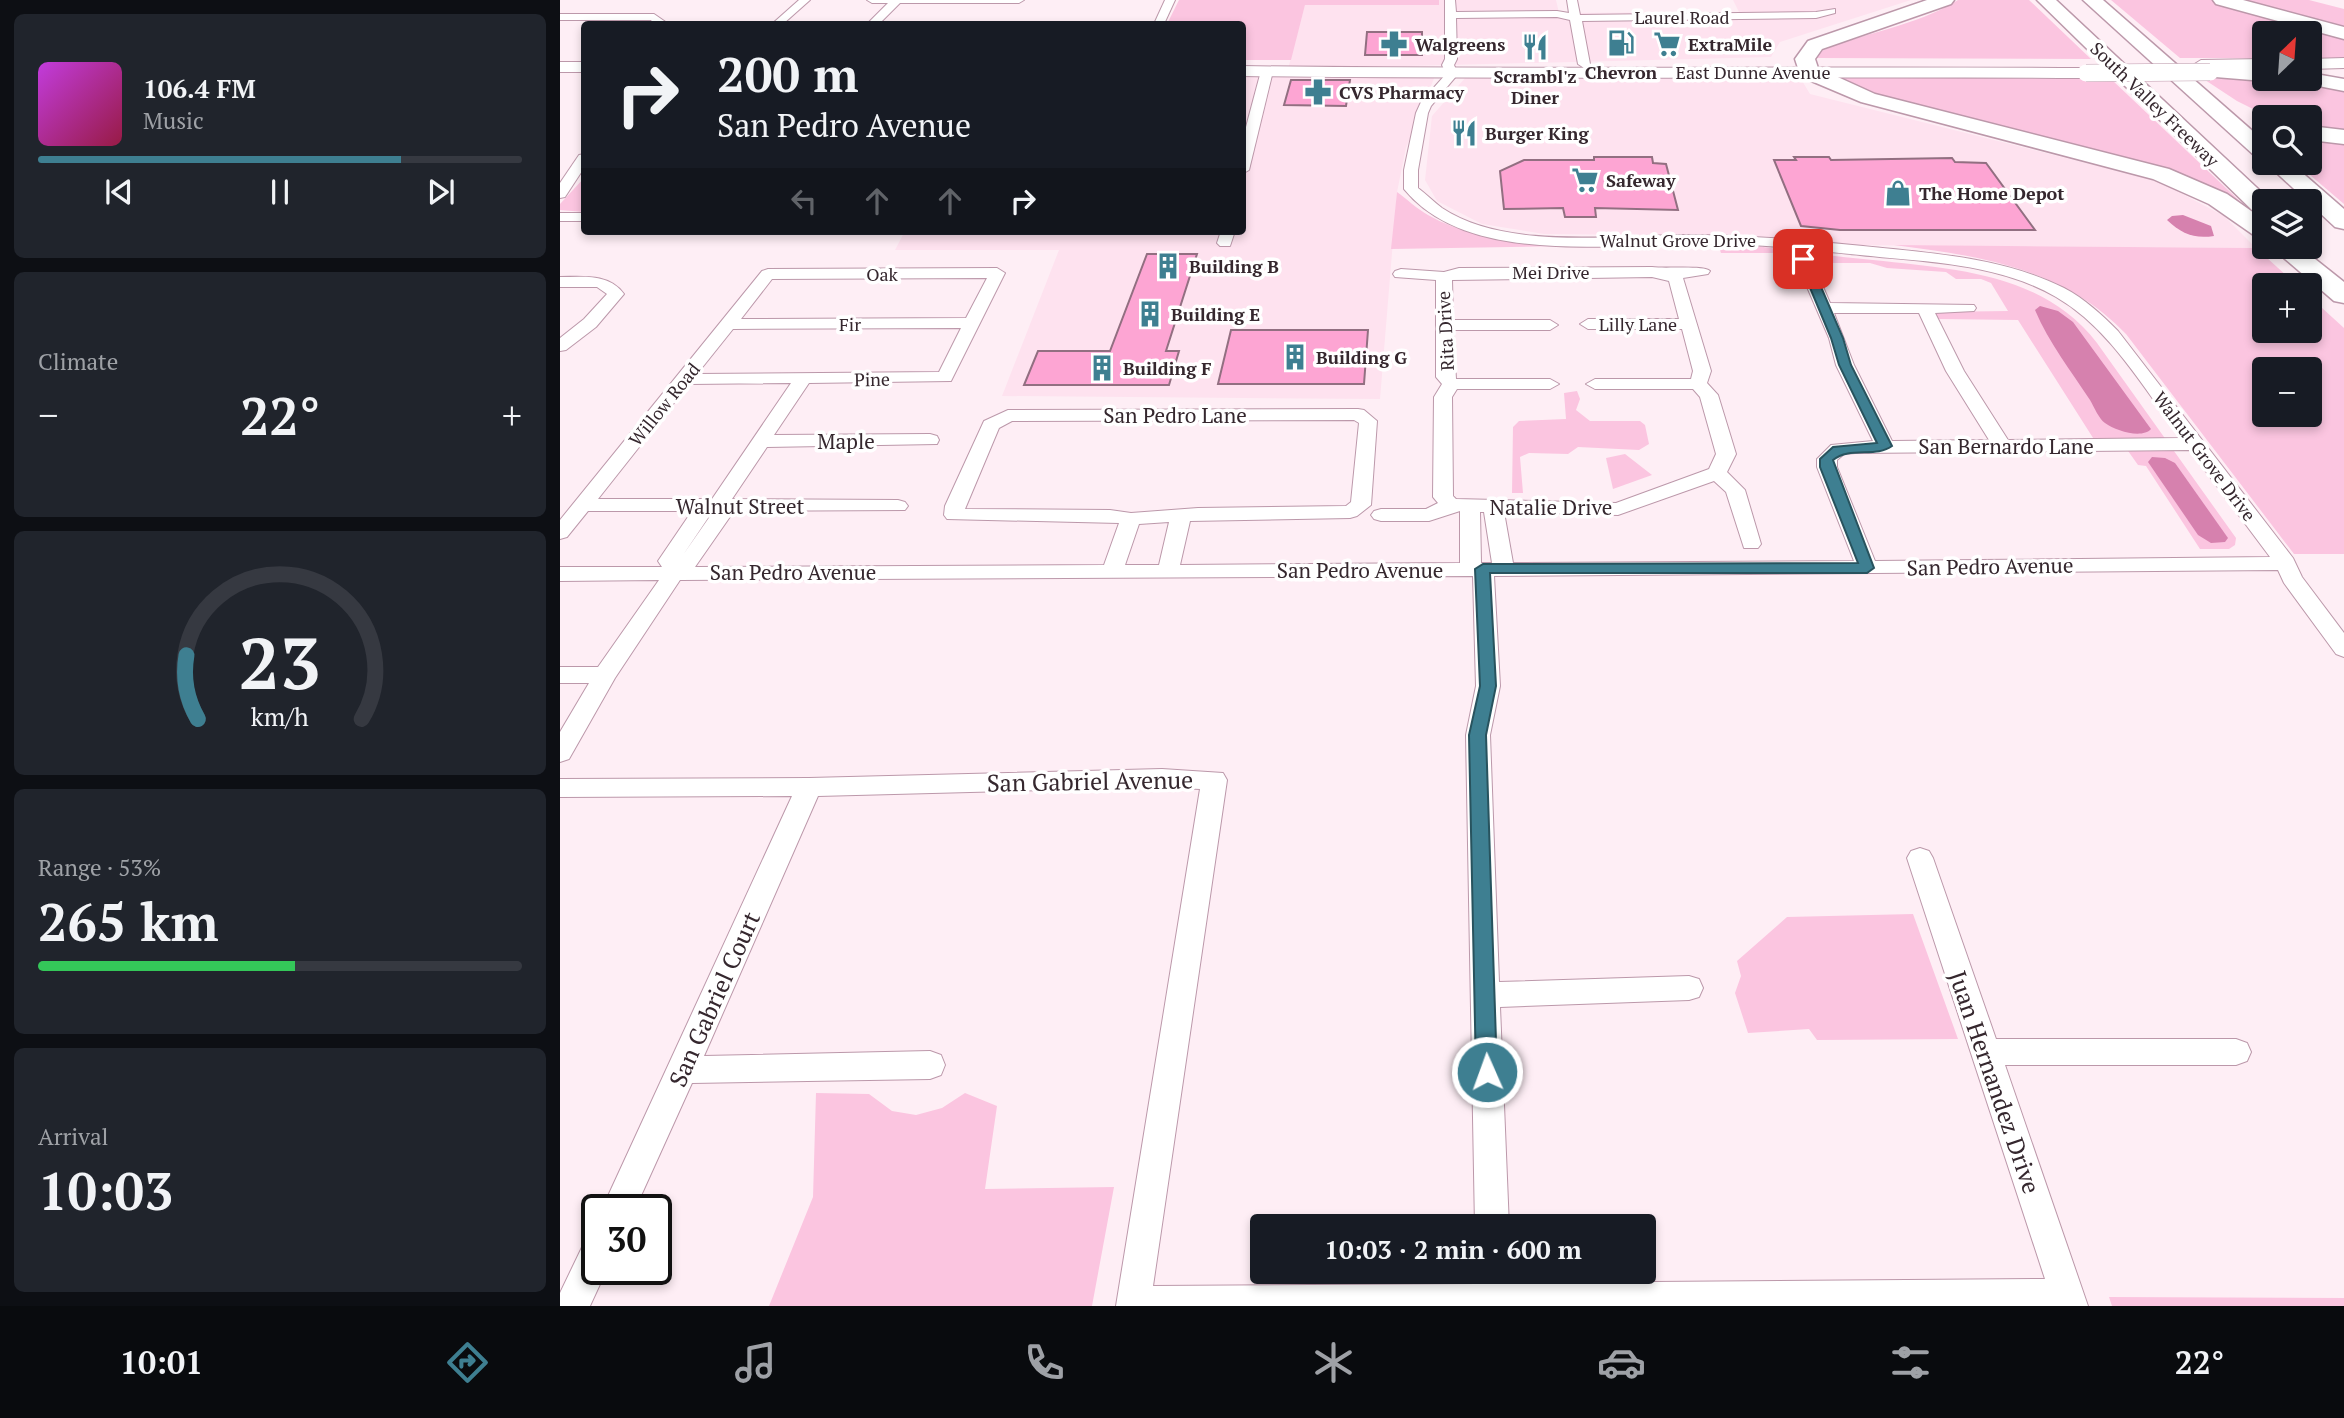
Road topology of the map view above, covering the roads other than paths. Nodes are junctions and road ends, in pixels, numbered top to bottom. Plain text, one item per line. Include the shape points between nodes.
1 (805, 0) edge
2 (975, 0) edge
3 (1019, 0) edge
4 (1170, 0) edge
5 (1450, 0) edge
6 (1572, 0) edge
7 (1724, 0) edge
8 (1945, 0) edge
9 (2046, 0) edge
10 (2092, 0) edge
11 (2222, 0) edge
12 (872, 1) edge
13 (896, 1) edge
14 (1831, 11) dead end
15 (1449, 15) junction
16 (560, 17) edge
17 (1722, 17) junction
18 (1576, 18) junction
19 (659, 21) edge
20 (780, 21) edge
21 (876, 21) edge
22 (1160, 21) edge
23 (2117, 22) junction
24 (2344, 33) edge
25 (1584, 64) junction
26 (2322, 64) edge
27 (2344, 64) edge
28 (1339, 65) junction
29 (2252, 65) edge
30 (560, 66) edge
31 (581, 67) edge
32 (1246, 67) edge
33 (1809, 67) junction
34 (1246, 68) edge
35 (2205, 68) junction
36 (1267, 71) junction
37 (1445, 71) junction
38 (2252, 72) edge
39 (2322, 72) edge
40 (2344, 72) edge
41 (560, 73) edge
42 (581, 73) edge
43 (2322, 81) edge
44 (2344, 85) edge
45 (2251, 115) dead end
46 (2322, 134) edge
47 (2344, 137) edge
48 (2252, 141) edge
49 (1246, 154) edge
50 (581, 167) edge
51 (2291, 175) edge
52 (560, 194) edge
53 (2252, 197) edge
54 (560, 217) edge
55 (581, 217) edge
56 (2252, 222) edge
57 (2344, 222) edge
58 (1803, 259) dead end
59 (2299, 259) edge
60 (2318, 259) edge
61 (1702, 271) dead end
62 (768, 274) joint
63 (997, 274) joint
64 (1401, 274) dead end
65 (1673, 275) junction
66 (1444, 277) junction
67 (560, 282) edge
68 (2344, 284) edge
69 (2344, 295) edge
70 (1824, 308) junction
71 (1924, 308) junction
72 (1968, 308) dead end
73 (972, 323) junction
74 (728, 324) junction
75 (1550, 324) dead end
76 (1588, 324) dead end
77 (1689, 324) junction
78 (1443, 325) junction
79 (560, 346) edge
80 (684, 379) junction
81 (802, 380) junction
82 (1451, 384) junction
83 (1550, 384) dead end
84 (1595, 384) dead end
85 (1698, 384) junction
86 (930, 440) dead end
87 (763, 441) junction
88 (2197, 444) junction
89 (1885, 446) junction
90 (2002, 446) junction
91 (1827, 467) joint
92 (1717, 472) junction
93 (583, 505) junction
94 (898, 506) dead end
95 (716, 507) junction
96 (1461, 507) junction
97 (1494, 508) junction
98 (1181, 515) junction
99 (1381, 516) dead end
100 (1131, 519) junction
101 (560, 533) edge
102 (1468, 534) junction
103 (1498, 535) junction
104 (1751, 544) dead end
105 (2286, 563) junction
106 (1867, 568) junction
107 (1486, 569) junction
108 (1112, 571) junction
109 (1168, 571) junction
110 (675, 572) junction
111 (560, 574) edge
112 (2344, 649) edge
113 (560, 675) edge
114 (605, 675) junction
115 (560, 753) edge
116 (809, 787) junction
117 (560, 788) edge
118 (1920, 858) dead end
119 (1689, 988) dead end
120 (1484, 995) junction
121 (1985, 1052) junction
122 (2236, 1052) dead end
123 (930, 1065) dead end
124 (683, 1070) junction
125 (625, 1194) edge
126 (1492, 1214) edge
127 (582, 1285) edge
128 (1495, 1293) edge
129 (2070, 1301) edge
130 (1134, 1305) edge
131 (572, 1306) edge

1 - 20 street
2 - 3 street
2 - 13 street
4 - 22 street
5 - 15 street
6 - 18 street
7 - 17 street
8 - 33 highway via 1822,42 1809,50 1805,59
9 - 53 highway, South Valley Freeway
10 - 23 highway, South Valley Freeway
11 - 24 highway
12 - 13 street
13 - 21 street
14 - 17 street, Laurel Road
15 - 18 street, Laurel Road via 1557,14
15 - 37 street via 1451,59
16 - 19 street via 654,17
17 - 18 street, Laurel Road
18 - 25 street
23 - 45 highway
23 - 48 highway, South Valley Freeway
25 - 33 main road, East Dunne Avenue
25 - 37 main road, East Dunne Avenue
26 - 27 main road
28 - 32 main road, East Dunne Avenue
28 - 36 main road
28 - 37 main road, East Dunne Avenue
29 - 35 main road, East Dunne Avenue
30 - 31 main road
33 - 35 main road, East Dunne Avenue, bridge
33 - 37 main road, East Dunne Avenue
33 - 56 highway via 1832,84 1868,98 2161,174 2218,199
34 - 36 main road, East Dunne Avenue
35 - 38 highway
36 - 37 main road, East Dunne Avenue
36 - 49 street
37 - 88 street, Walnut Grove Drive via 1425,105 1411,189 1454,220 1532,238 1775,242 1953,261 2007,272 2055,290 2103,323
39 - 40 main road
41 - 42 main road
43 - 44 highway
46 - 47 highway
50 - 52 street
51 - 57 highway
54 - 55 street
58 - 70 street
59 - 69 highway
60 - 68 highway
61 - 65 street, Mei Drive
62 - 63 street, Oak
62 - 74 street, Willow Road
63 - 73 street, Pine
64 - 66 street, Mei Drive
65 - 66 street, Mei Drive via 1459,273
65 - 77 street
66 - 78 street, Rita Drive
67 - 79 street via 605,284 616,294 590,323
70 - 71 street
70 - 89 street via 1845,365
71 - 72 street
71 - 90 street via 1955,372
73 - 74 street, Fir
73 - 81 street, Pine via 945,377
74 - 80 street, Willow Road
75 - 78 street
76 - 77 street, Lilly Lane
77 - 85 street via 1702,371
78 - 82 street, Rita Drive via 1445,377
80 - 81 street, Pine
80 - 93 street, Willow Road
81 - 87 street
82 - 83 street
82 - 96 street, Rita Drive via 1443,397 1443,498
84 - 85 street
85 - 92 street via 1709,395 1726,454
86 - 87 street, Maple
87 - 95 street
88 - 90 street, San Bernardo Lane
88 - 105 street, Walnut Grove Drive
89 - 90 street, San Bernardo Lane
89 - 91 street, San Bernardo Lane via 1838,449 1827,459
91 - 106 street
92 - 97 street, Natalie Drive via 1618,509
92 - 104 street via 1735,490
93 - 95 street, Walnut Street
93 - 101 street, Willow Road
94 - 95 street, Walnut Street
95 - 110 street via 692,559
96 - 97 street, Natalie Drive
96 - 99 street, Natalie Drive via 1429,515
96 - 102 street, Rita Drive
97 - 103 street
98 - 100 street, San Pedro Lane
98 - 100 street, San Pedro Lane via 1350,512 1361,505 1367,421 1358,414 1008,416 991,425 954,506 954,515
98 - 109 street
100 - 108 street
102 - 103 street via 1483,530
102 - 107 street, Rita Drive
103 - 107 street
105 - 106 street, San Pedro Avenue
105 - 112 street, Walnut Grove Drive
106 - 107 street, San Pedro Avenue
107 - 109 street, San Pedro Avenue
107 - 120 street via 1488,686 1478,735
108 - 109 street, San Pedro Avenue
108 - 110 street, San Pedro Avenue
110 - 111 street, San Pedro Avenue
110 - 114 street
113 - 114 street
114 - 115 street
116 - 117 street, San Gabriel Avenue
116 - 124 street, San Gabriel Court
116 - 130 street, San Gabriel Avenue via 1214,780
118 - 121 street, Juan Hernandez Drive
119 - 120 street
120 - 126 street
121 - 122 street
121 - 129 street, Juan Hernandez Drive
123 - 124 street
124 - 125 street, San Gabriel Court
127 - 131 street
128 - 129 street
128 - 130 street

